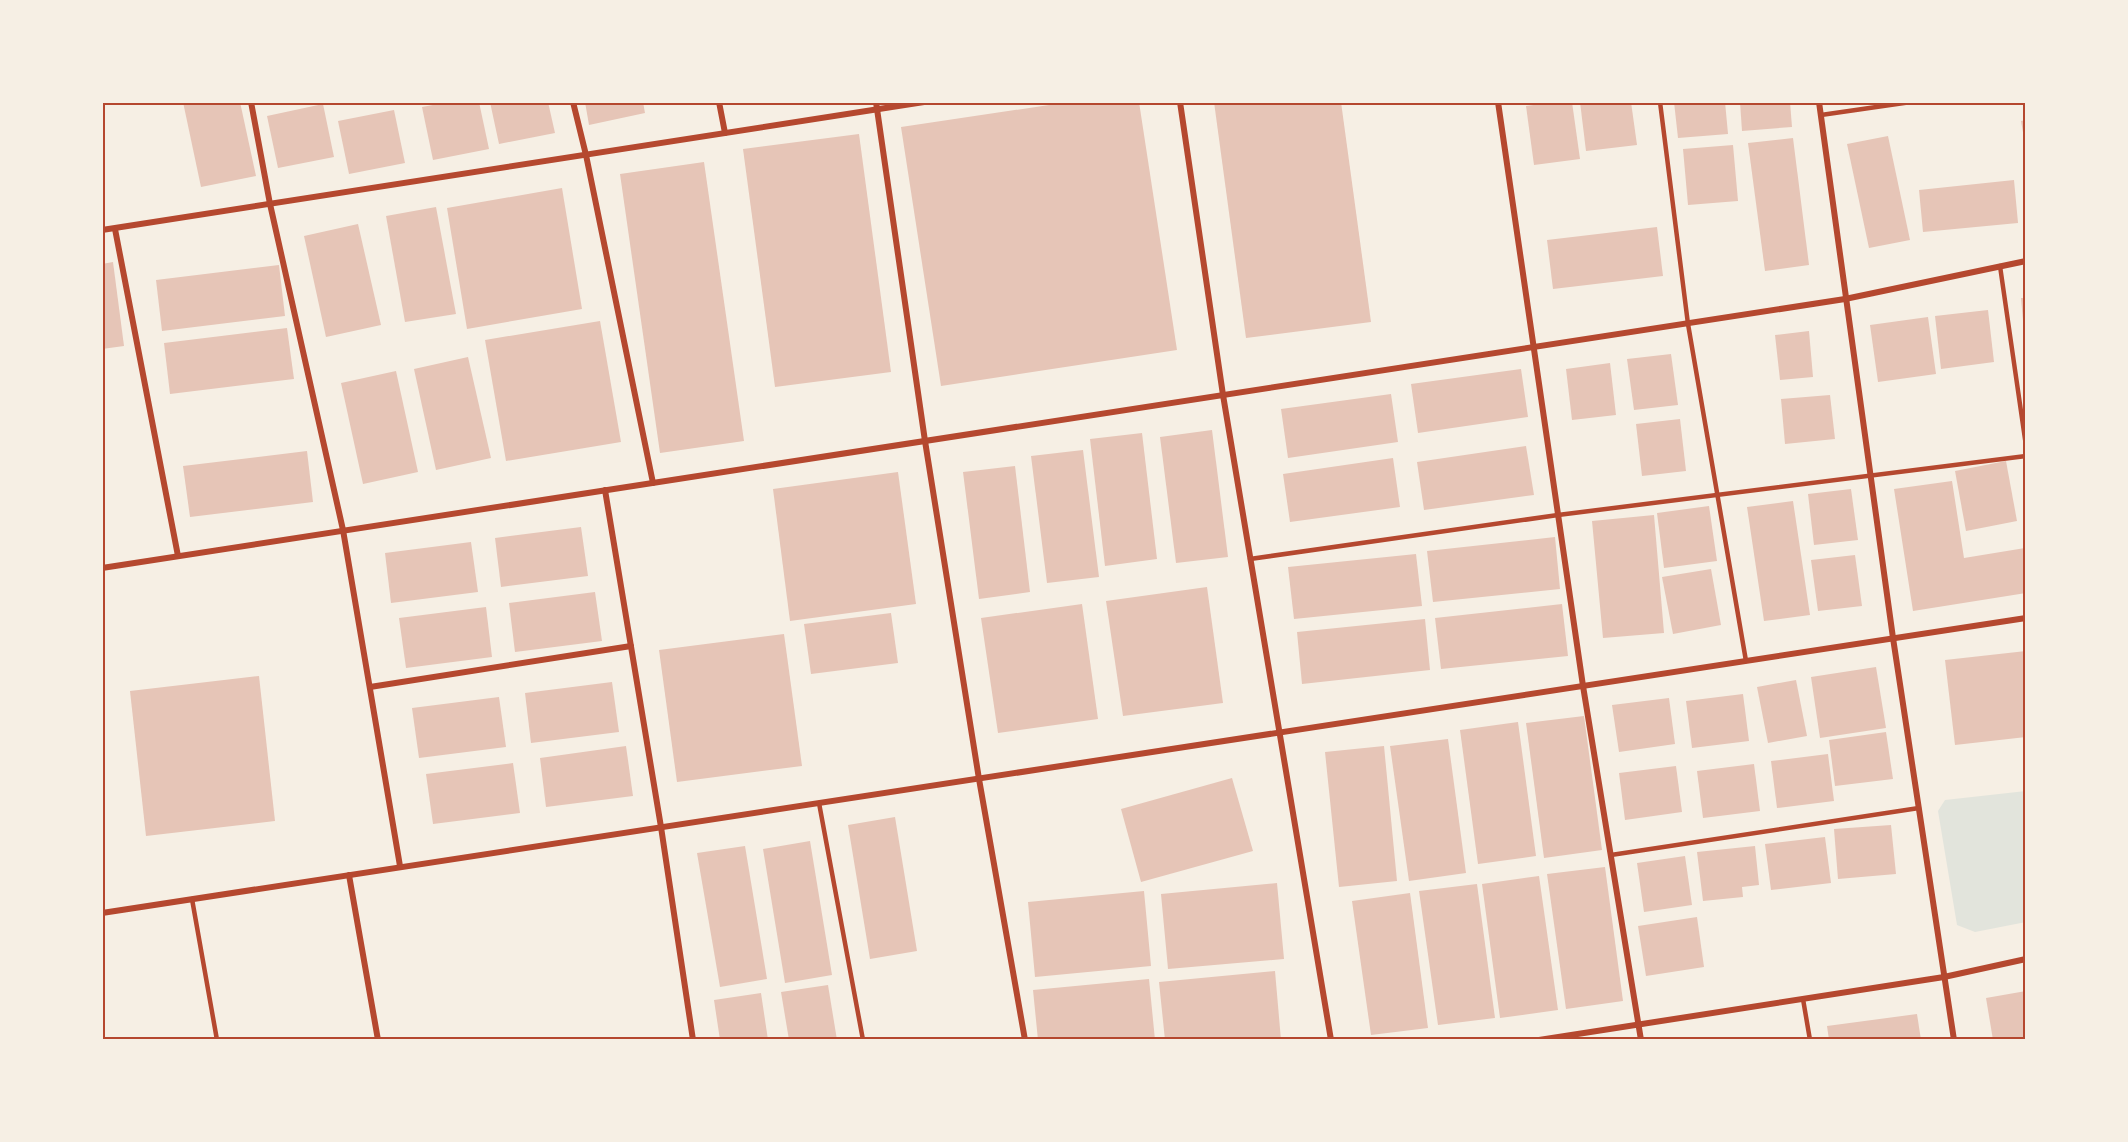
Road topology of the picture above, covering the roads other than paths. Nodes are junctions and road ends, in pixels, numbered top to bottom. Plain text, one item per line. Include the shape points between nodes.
1 (251, 102) edge
2 (573, 102) edge
3 (719, 102) edge
4 (924, 102) edge
5 (1180, 102) edge
6 (1498, 102) edge
7 (1660, 102) edge
8 (1819, 102) edge
9 (1911, 102) edge
10 (876, 106) edge
11 (1821, 115) junction
12 (725, 133) junction
13 (586, 155) junction
14 (270, 204) junction
15 (115, 228) junction
16 (102, 231) edge
17 (2026, 261) edge
18 (2000, 266) junction
19 (1845, 299) junction
20 (1688, 324) junction
21 (1533, 347) junction
22 (1223, 395) junction
23 (926, 441) junction
24 (2026, 446) edge
25 (2026, 456) edge
26 (1870, 476) junction
27 (653, 483) junction
28 (605, 490) junction
29 (1717, 495) junction
30 (1558, 514) junction
31 (343, 530) junction
32 (178, 556) junction
33 (1250, 559) junction
34 (102, 568) edge
35 (2026, 618) edge
36 (1893, 638) junction
37 (631, 646) junction
38 (1746, 661) junction
39 (1583, 686) junction
40 (370, 687) junction
41 (1278, 733) junction
42 (979, 778) junction
43 (819, 803) junction
44 (1919, 807) junction
45 (661, 827) junction
46 (1611, 855) junction
47 (400, 866) junction
48 (350, 875) junction
49 (192, 899) junction
50 (102, 913) edge
51 (2026, 959) edge
52 (1944, 977) junction
53 (1803, 999) junction
54 (1638, 1024) junction
55 (217, 1040) edge
56 (378, 1040) edge
57 (693, 1040) edge
58 (863, 1040) edge
59 (1025, 1040) edge
60 (1331, 1040) edge
61 (1539, 1040) edge
62 (1641, 1040) edge
63 (1810, 1040) edge
64 (1954, 1040) edge

1 - 14 street
2 - 13 street
3 - 12 street
4 - 10 street
5 - 22 street
6 - 21 street
7 - 20 lane
8 - 11 street
9 - 11 lane
10 - 12 street
10 - 23 street
11 - 19 street
12 - 13 street
13 - 14 street
13 - 27 street
14 - 15 street
14 - 31 street
15 - 16 street
15 - 32 street
17 - 18 street
18 - 19 street
18 - 24 lane
19 - 20 street
19 - 26 street
20 - 21 street
20 - 29 lane
21 - 22 street
21 - 30 street
22 - 23 street
22 - 33 street
23 - 27 street
23 - 42 street
25 - 26 lane
26 - 29 lane
26 - 36 street
27 - 28 street
28 - 31 street
28 - 37 street
29 - 30 lane
29 - 38 lane
30 - 33 lane
30 - 39 street
31 - 32 street
31 - 40 street
32 - 34 street
33 - 41 street
35 - 36 street
36 - 38 street
36 - 44 street
37 - 40 street
37 - 45 street
38 - 39 street
39 - 41 street
39 - 46 street
40 - 47 street
41 - 42 street
41 - 60 street
42 - 43 street
42 - 59 street
43 - 45 street
43 - 58 lane
44 - 46 lane
44 - 52 street
45 - 47 street
45 - 57 street
46 - 54 street
47 - 48 street
48 - 49 street
48 - 56 street
49 - 50 street
49 - 55 lane
51 - 52 street
52 - 53 street
52 - 64 street
53 - 54 street
53 - 63 lane
54 - 61 street
54 - 62 street

